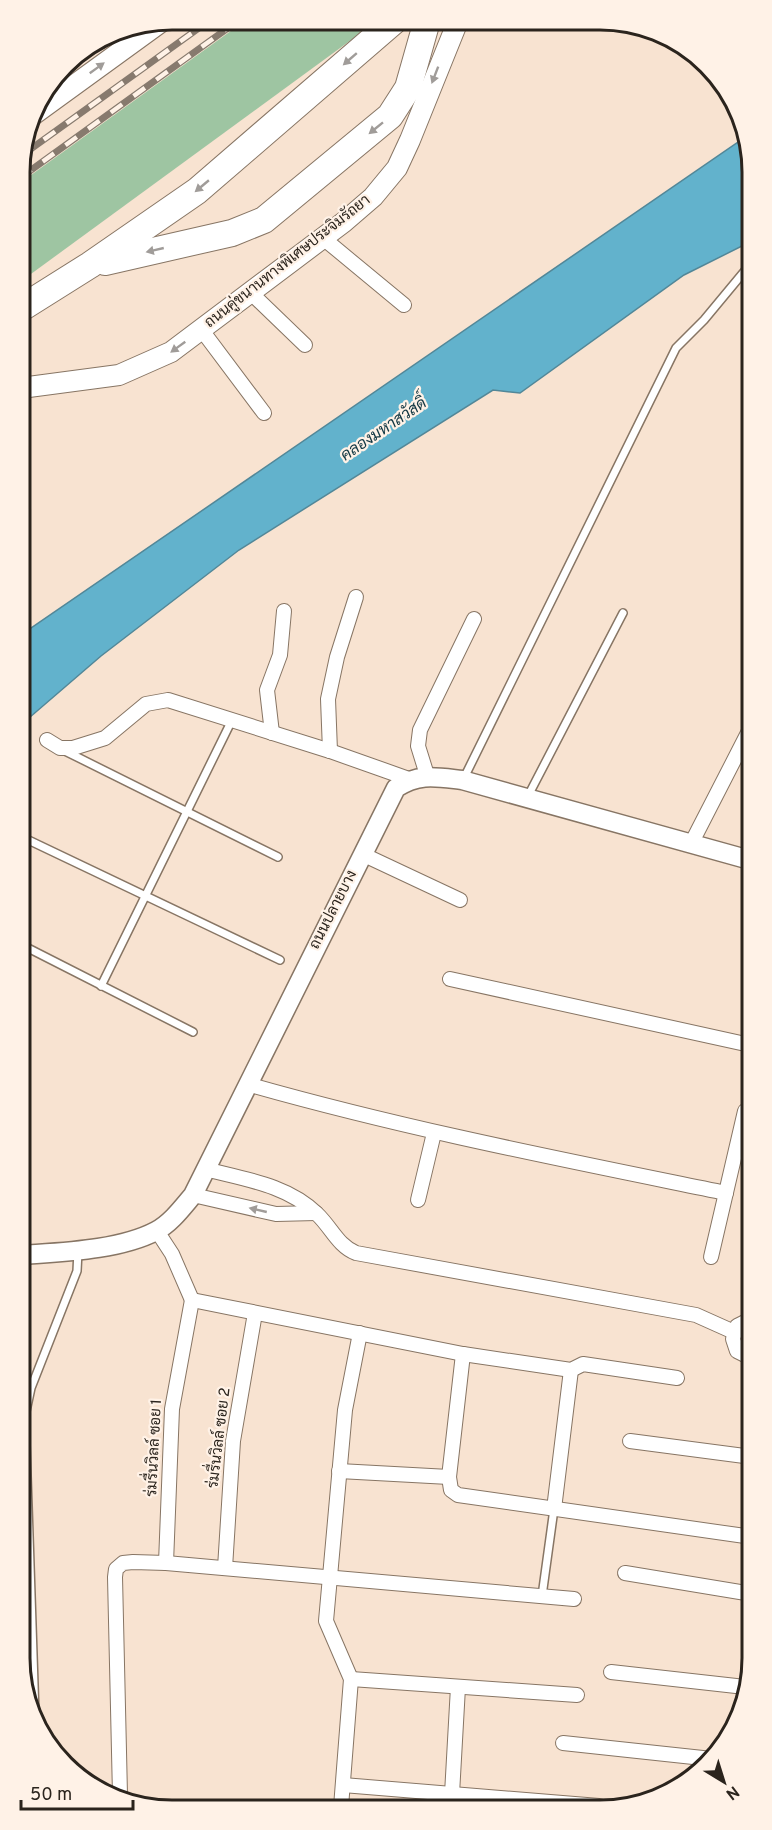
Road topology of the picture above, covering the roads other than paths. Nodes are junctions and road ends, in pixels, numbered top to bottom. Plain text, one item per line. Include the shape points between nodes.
1 (384, 30) edge
2 (424, 30) edge
3 (454, 30) edge
4 (146, 33) edge
5 (48, 104) edge
6 (323, 238) junction
7 (90, 265) junction
8 (742, 274) edge
9 (250, 292) junction
10 (30, 303) edge
11 (404, 305) dead end
12 (201, 329) junction
13 (305, 345) dead end
14 (30, 387) edge
15 (264, 413) dead end
16 (356, 597) dead end
17 (284, 611) dead end
18 (622, 613) dead end
19 (474, 619) dead end
20 (232, 720) junction
21 (272, 733) junction
22 (47, 740) dead end
23 (742, 745) edge
24 (60, 748) junction
25 (330, 751) junction
26 (418, 777) junction
27 (462, 780) junction
28 (527, 798) junction
29 (187, 811) junction
30 (30, 841) edge
31 (691, 844) junction
32 (362, 854) junction
33 (278, 857) dead end
34 (742, 858) edge
35 (145, 897) junction
36 (460, 900) dead end
37 (30, 949) edge
38 (280, 960) dead end
39 (450, 979) dead end
40 (101, 986) junction
41 (193, 1032) dead end
42 (742, 1043) edge
43 (247, 1084) junction
44 (742, 1124) edge
45 (434, 1133) junction
46 (205, 1169) junction
47 (726, 1193) junction
48 (193, 1195) junction
49 (417, 1200) dead end
50 (316, 1213) junction
51 (156, 1231) junction
52 (78, 1251) junction
53 (30, 1255) edge
54 (711, 1257) dead end
55 (192, 1300) junction
56 (255, 1312) junction
57 (742, 1321) edge
58 (734, 1332) junction
59 (360, 1333) junction
60 (463, 1354) junction
61 (742, 1354) edge
62 (571, 1371) junction
63 (677, 1378) dead end
64 (30, 1393) edge
65 (630, 1441) dead end
66 (742, 1456) edge
67 (339, 1471) junction
68 (449, 1477) junction
69 (554, 1509) junction
70 (742, 1537) edge
71 (166, 1563) junction
72 (225, 1568) junction
73 (625, 1573) dead end
74 (330, 1577) junction
75 (30, 1582) edge
76 (742, 1592) edge
77 (542, 1596) junction
78 (574, 1599) dead end
79 (610, 1672) dead end
80 (351, 1679) junction
81 (33, 1686) edge
82 (739, 1686) edge
83 (458, 1687) junction
84 (577, 1695) dead end
85 (563, 1743) dead end
86 (694, 1757) edge
87 (343, 1785) junction
88 (120, 1789) edge
89 (452, 1794) junction
90 (342, 1800) edge
91 (526, 1800) edge

1 -> 7 highway via 197,191
2 -> 7 highway via 408,88 390,116 264,220 232,233
3 -> 6 main road, ถนนคู่ขนานทางพิเศษประจิมรัถยา via 397,168 373,196
5 -> 4 main road
6 - 9 main road, ถนนคู่ขนานทางพิเศษประจิมรัถยา
6 - 11 street
7 - 10 highway
8 - 27 lane via 676,348
9 - 12 main road, ถนนคู่ขนานทางพิเศษประจิมรัถยา
9 - 13 street
12 -> 14 main road, ถนนคู่ขนานทางพิเศษประจิมรัถยา via 171,352 119,375
12 - 15 street
16 - 25 street via 328,699
17 - 21 street via 280,655 267,690
18 - 28 lane
19 - 26 street via 420,730
20 - 21 street
20 - 24 street via 159,700 146,704 105,738
20 - 29 lane
21 - 25 street
22 - 24 street
23 - 31 street
24 - 29 lane
25 - 26 street
26 - 27 street
26 - 32 street, ถนนปลายบาง via 396,788
27 - 28 street
28 - 31 street
29 - 33 lane
29 - 35 lane
30 - 35 lane
31 - 34 street
32 - 36 street
32 - 43 street, ถนนปลายบาง
35 - 38 lane
35 - 40 lane
37 - 40 lane
39 - 42 street
40 - 41 lane
43 - 45 street
43 - 46 street, ถนนปลายบาง
44 - 47 street
45 - 47 street
45 - 49 street
46 - 48 street, ถนนปลายบาง
46 - 50 street via 281,1189
47 - 54 street
50 -> 48 street via 276,1214
48 - 51 street, ถนนปลายบาง
50 - 58 street via 344,1246 356,1253 696,1315
51 - 52 street, ถนนปลายบาง
51 - 55 street via 172,1254
52 - 53 street, ถนนปลายบาง
52 - 64 lane via 77,1271
55 - 56 street
55 - 71 street, ร่มรื่นวิลล์ ซอย 1 via 172,1409
56 - 59 street
56 - 72 street, ร่มรื่นวิลล์ ซอย 2 via 233,1441
57 - 58 street
58 - 61 street via 737,1351
59 - 60 street
59 - 67 street via 345,1410
60 - 62 street
60 - 68 street
62 - 63 street via 584,1364
62 - 69 street
65 - 66 street
67 - 68 street
67 - 74 street
68 - 69 street via 451,1490 458,1495
69 - 70 street
69 - 77 lane
71 - 72 street
71 - 88 street via 123,1563 116,1569
72 - 74 street
73 - 76 street
74 - 77 street
74 - 80 street via 326,1621
75 - 81 lane
77 - 78 street
79 - 82 street
80 - 83 street
80 - 87 street
83 - 84 street
83 - 89 street
85 - 86 street
87 - 89 street
87 - 90 street
89 - 91 street

